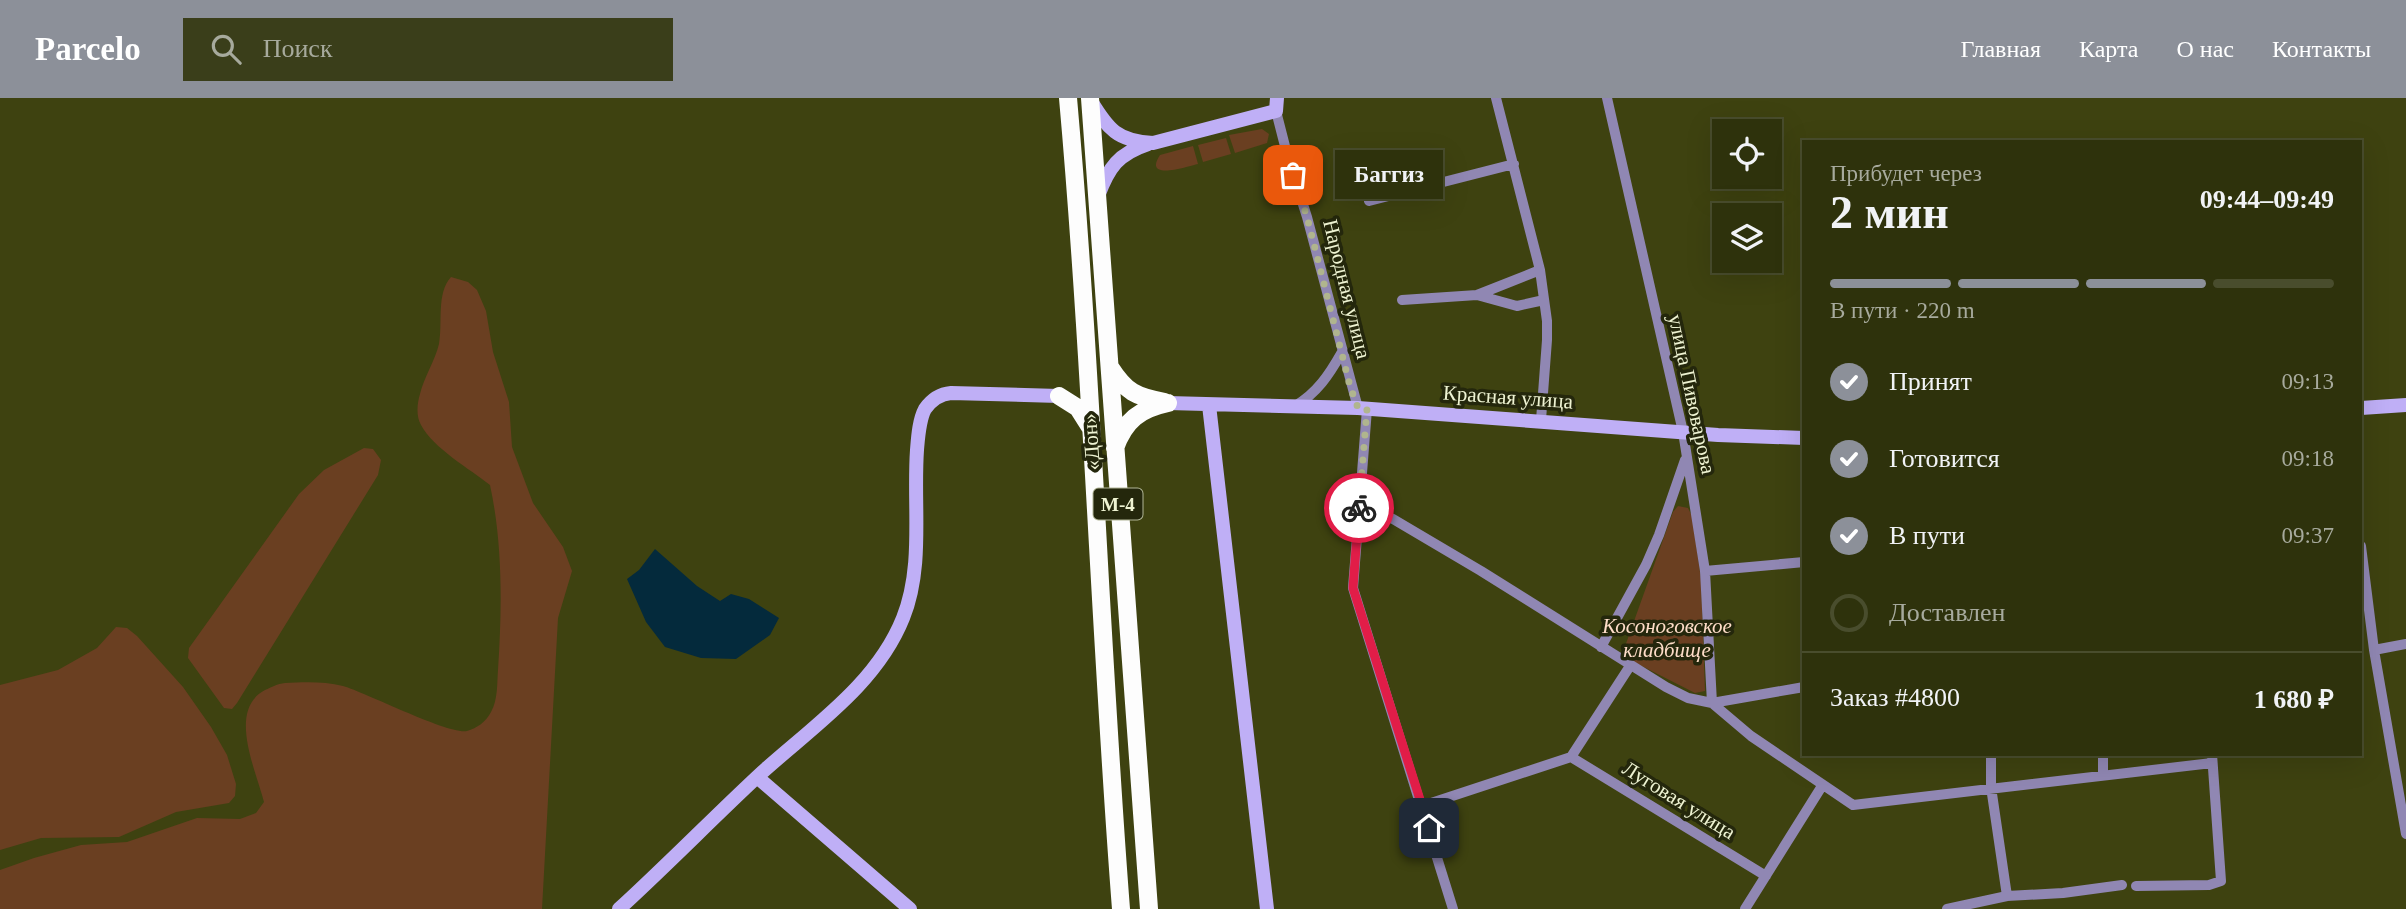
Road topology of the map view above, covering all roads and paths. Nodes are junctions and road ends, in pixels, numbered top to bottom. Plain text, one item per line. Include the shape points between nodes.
1 (1068, 98) edge
2 (1496, 98) edge
3 (1607, 98) edge
4 (1090, 99) edge
5 (1277, 103) edge
6 (1153, 143) junction
7 (1514, 164) junction
8 (1098, 196) junction
9 (1369, 201) dead end
10 (1540, 270) junction
11 (1477, 295) junction
12 (1402, 300) dead end
13 (1544, 300) junction
14 (1342, 352) junction
15 (1088, 366) junction
16 (1110, 367) junction
17 (1059, 396) junction
18 (1168, 403) junction
19 (1209, 405) junction
20 (2406, 405) edge
21 (1293, 407) junction
22 (2362, 408) edge
23 (1362, 409) junction
24 (1541, 420) junction
25 (1093, 432) junction
26 (1683, 432) junction
27 (1802, 438) edge
28 (1114, 451) junction
29 (1686, 456) junction
30 (1359, 507) junction
31 (2362, 554) edge
32 (1802, 562) edge
33 (1704, 571) junction
34 (2406, 644) edge
35 (1601, 647) junction
36 (2374, 650) junction
37 (1630, 666) junction
38 (1802, 687) edge
39 (1713, 703) junction
40 (1991, 756) edge
41 (2102, 756) edge
42 (1571, 757) junction
43 (2212, 758) edge
44 (2103, 774) junction
45 (2406, 774) edge
46 (2394, 776) junction
47 (757, 777) junction
48 (1822, 786) junction
49 (1991, 787) junction
50 (1422, 806) junction
51 (2406, 834) edge
52 (1766, 876) junction
53 (2122, 885) dead end
54 (2136, 886) dead end
55 (2007, 896) junction
56 (620, 909) edge
57 (910, 909) edge
58 (1121, 909) edge
59 (1149, 909) edge
60 (1267, 909) edge
61 (1453, 909) edge
62 (1745, 909) edge
63 (1947, 909) edge

1 - 15 highway, «Дон» / М-4
2 - 7 street
3 - 26 street, улица Пивоварова
4 - 6 main road via 1116,134
4 - 8 highway, «Дон» / М-4
5 - 6 main road
5 - 14 street, Народная улица via 1286,154
6 - 8 main road via 1119,158
7 - 9 street
7 - 10 street
8 - 16 highway, «Дон» / М-4
10 - 11 street
10 - 13 street
11 - 12 street
11 - 13 street via 1517,306
13 - 24 street via 1547,340
14 - 21 street via 1321,386
14 - 23 street, Народная улица
15 - 17 highway via 1079,387
15 - 25 highway, «Дон» / М-4
16 - 18 highway via 1136,396
16 - 28 highway, «Дон» / М-4
17 - 25 highway via 1078,408
17 - 47 main road via 941,394 925,410 916,467 914,580 902,620 883,655 850,694
18 - 19 main road, Красная улица
18 - 28 highway via 1133,417
19 - 21 main road, Красная улица
19 - 60 main road
20 - 22 main road
21 - 23 main road, Красная улица
23 - 24 main road, Красная улица
23 - 30 street
24 - 26 main road, Красная улица
25 - 58 highway, «Дон» / М-4
26 - 27 main road, Красная улица
26 - 29 street, улица Пивоварова
28 - 59 highway, «Дон» / М-4
29 - 33 street, улица Пивоварова
29 - 35 street via 1646,565
30 - 35 street via 1393,519
30 - 50 street via 1353,588
31 - 36 street
32 - 33 street
33 - 39 street, улица Пивоварова
34 - 36 street
35 - 37 street
36 - 46 street
37 - 39 street via 1688,698
37 - 42 street
38 - 39 street
39 - 48 street
40 - 49 street
41 - 44 street
42 - 50 street
42 - 52 street, Луговая улица
43 - 44 street
43 - 54 street via 2221,881
44 - 49 street
45 - 46 street
46 - 51 street
47 - 56 main road
47 - 57 main road
48 - 49 street via 1859,806
48 - 52 street
49 - 55 street
50 - 61 street
52 - 62 street
53 - 55 street
55 - 63 street

